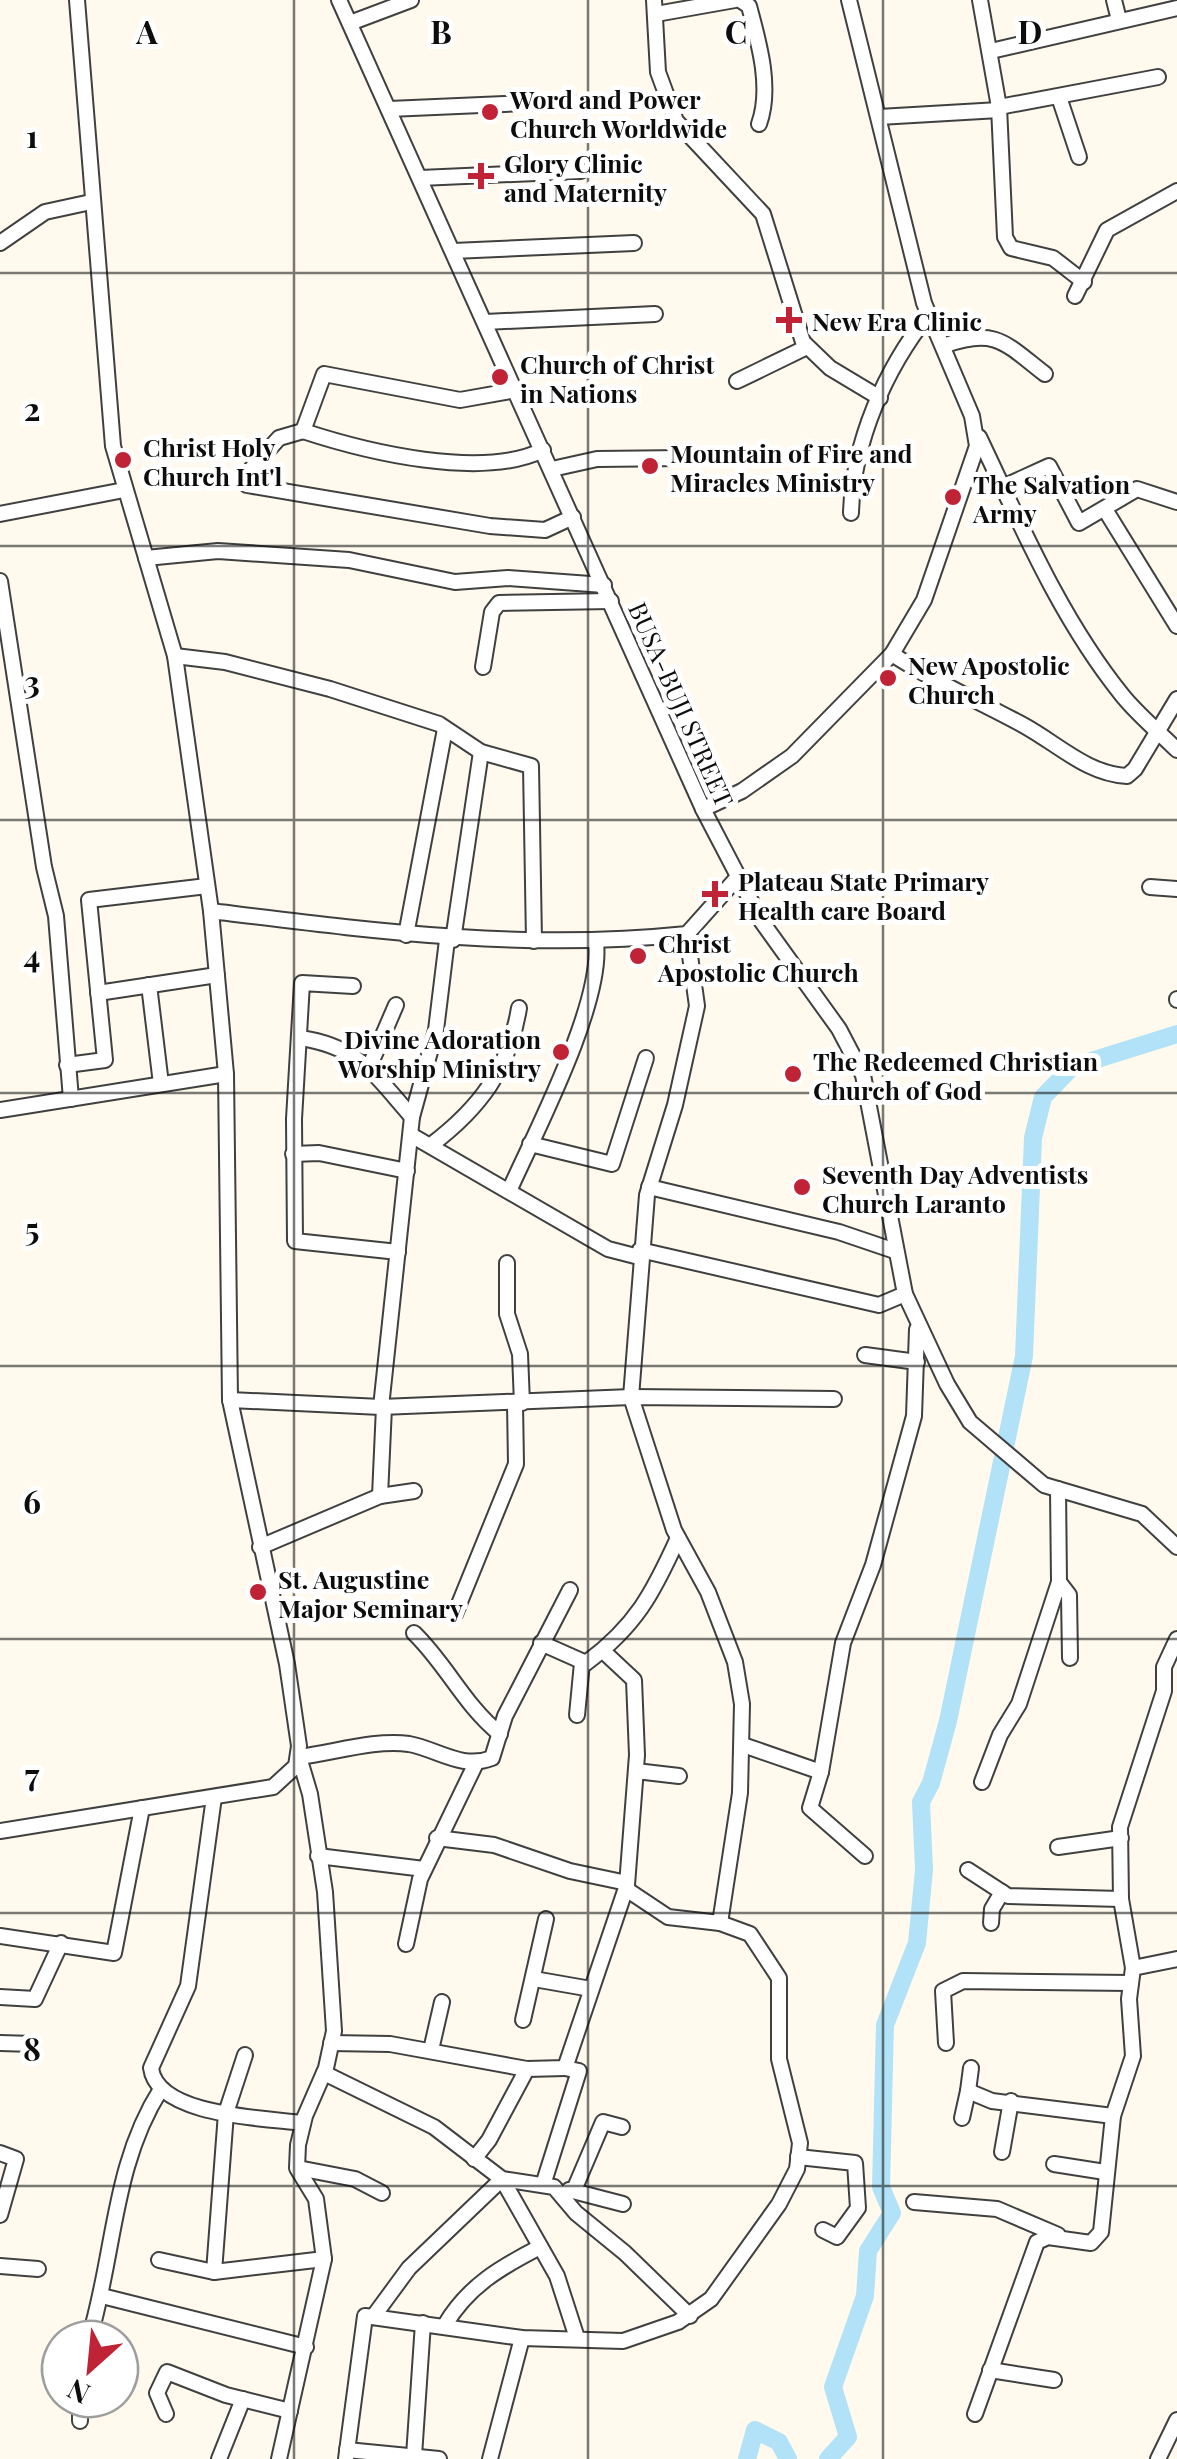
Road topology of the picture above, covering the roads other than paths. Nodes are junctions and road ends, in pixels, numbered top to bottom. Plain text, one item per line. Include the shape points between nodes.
1 (77, 0) edge
2 (339, 0) edge
3 (410, 0) edge
4 (738, 0) edge
5 (850, 0) edge
6 (980, 0) edge
7 (1114, 0) edge
8 (655, 7) edge
9 (1177, 8) edge
10 (1119, 20) junction
11 (350, 24) junction
12 (991, 51) junction
13 (1158, 76) dead end
14 (1059, 98) junction
15 (570, 100) dead end
16 (999, 108) junction
17 (388, 109) junction
18 (879, 117) junction
19 (759, 124) dead end
20 (1078, 157) dead end
21 (581, 171) dead end
22 (420, 178) junction
23 (1177, 190) edge
24 (91, 202) junction
25 (0, 243) edge
26 (634, 243) dead end
27 (453, 251) junction
28 (1084, 282) junction
29 (1075, 296) dead end
30 (655, 314) dead end
31 (929, 314) junction
32 (485, 322) junction
33 (946, 345) junction
34 (806, 347) junction
35 (1046, 374) dead end
36 (737, 381) dead end
37 (516, 390) junction
38 (880, 398) junction
39 (303, 431) junction
40 (977, 432) junction
41 (543, 450) junction
42 (684, 458) dead end
43 (552, 469) junction
44 (1003, 486) junction
45 (124, 490) junction
46 (1177, 502) edge
47 (1106, 510) junction
48 (852, 512) dead end
49 (0, 514) edge
50 (574, 517) junction
51 (146, 558) junction
52 (0, 581) edge
53 (604, 585) junction
54 (611, 600) junction
55 (1177, 626) edge
56 (892, 654) junction
57 (175, 656) junction
58 (483, 668) dead end
59 (1177, 700) edge
60 (445, 729) junction
61 (1157, 730) junction
62 (1177, 750) edge
63 (481, 752) junction
64 (703, 809) junction
65 (737, 878) junction
66 (207, 886) junction
67 (1150, 887) dead end
68 (1177, 889) edge
69 (211, 911) junction
70 (687, 934) junction
71 (406, 935) junction
72 (450, 940) junction
73 (534, 941) junction
74 (596, 942) junction
75 (217, 975) junction
76 (149, 985) junction
77 (353, 986) dead end
78 (98, 993) junction
79 (396, 1005) dead end
80 (519, 1008) dead end
81 (300, 1038) junction
82 (646, 1058) dead end
83 (67, 1065) junction
84 (368, 1070) junction
85 (226, 1074) junction
86 (162, 1084) junction
87 (70, 1099) junction
88 (0, 1110) edge
89 (412, 1117) junction
90 (412, 1135) junction
91 (530, 1144) junction
92 (431, 1146) junction
93 (293, 1154) junction
94 (408, 1171) junction
95 (649, 1187) junction
96 (510, 1189) junction
97 (896, 1251) junction
98 (398, 1252) junction
99 (639, 1254) junction
100 (507, 1263) dead end
101 (905, 1294) junction
102 (918, 1323) junction
103 (865, 1355) dead end
104 (917, 1362) junction
105 (631, 1397) junction
106 (834, 1398) dead end
107 (230, 1400) junction
108 (518, 1403) junction
109 (382, 1407) junction
110 (1058, 1489) junction
111 (414, 1491) dead end
112 (380, 1496) junction
113 (1161, 1528) junction
114 (1177, 1531) edge
115 (678, 1538) junction
116 (260, 1546) junction
117 (1177, 1547) edge
118 (1060, 1582) junction
119 (570, 1590) dead end
120 (454, 1614) dead end
121 (414, 1633) dead end
122 (1177, 1639) edge
123 (541, 1643) junction
124 (603, 1651) junction
125 (1070, 1658) dead end
126 (582, 1663) junction
127 (577, 1716) dead end
128 (500, 1734) junction
129 (743, 1746) junction
130 (299, 1756) junction
131 (476, 1763) junction
132 (636, 1771) junction
133 (822, 1772) junction
134 (680, 1776) dead end
135 (982, 1782) dead end
136 (214, 1797) junction
137 (142, 1808) junction
138 (0, 1831) edge
139 (437, 1838) junction
140 (1121, 1838) junction
141 (1058, 1847) dead end
142 (318, 1856) junction
143 (865, 1856) dead end
144 (424, 1869) junction
145 (968, 1870) dead end
146 (626, 1886) junction
147 (1002, 1892) junction
148 (1120, 1899) junction
149 (546, 1919) dead end
150 (720, 1923) junction
151 (991, 1923) dead end
152 (0, 1936) edge
153 (61, 1943) junction
154 (406, 1944) dead end
155 (1177, 1959) edge
156 (1132, 1975) junction
157 (534, 1979) junction
158 (591, 1990) junction
159 (0, 1998) edge
160 (442, 2002) dead end
161 (522, 2020) dead end
162 (0, 2042) edge
163 (331, 2043) junction
164 (946, 2043) dead end
165 (33, 2044) dead end
166 (431, 2050) junction
167 (244, 2055) dead end
168 (565, 2068) junction
169 (971, 2068) dead end
170 (527, 2070) junction
171 (324, 2072) junction
172 (160, 2089) junction
173 (968, 2091) junction
174 (1011, 2101) junction
175 (226, 2113) junction
176 (1113, 2116) junction
177 (962, 2118) dead end
178 (303, 2124) junction
179 (622, 2128) dead end
180 (1002, 2152) dead end
181 (0, 2153) edge
182 (798, 2157) junction
183 (474, 2159) junction
184 (1054, 2164) dead end
185 (297, 2168) junction
186 (1104, 2172) junction
187 (502, 2179) junction
188 (543, 2185) junction
189 (567, 2190) junction
190 (382, 2192) dead end
191 (914, 2202) dead end
192 (624, 2204) dead end
193 (0, 2215) edge
194 (823, 2230) dead end
195 (1063, 2238) junction
196 (540, 2247) junction
197 (324, 2259) junction
198 (159, 2260) dead end
199 (0, 2266) edge
200 (38, 2269) dead end
201 (214, 2272) junction
202 (102, 2296) junction
203 (690, 2316) junction
204 (374, 2317) junction
205 (95, 2319) edge
206 (423, 2323) junction
207 (445, 2325) junction
208 (522, 2338) junction
209 (577, 2338) junction
210 (306, 2346) junction
211 (990, 2370) junction
212 (1054, 2380) dead end
213 (243, 2399) junction
214 (290, 2411) junction
215 (166, 2414) dead end
216 (975, 2414) dead end
217 (1177, 2420) edge
218 (346, 2455) edge
219 (414, 2456) junction
220 (219, 2459) edge
221 (279, 2459) edge
222 (439, 2459) edge
223 (490, 2459) edge
224 (1158, 2459) edge

1 - 24 street
2 - 11 street, BUSA-BUJI STREET
3 - 11 street
4 - 8 street
4 - 19 street via 749,6 757,36 765,97
5 - 18 street
6 - 12 street
7 - 10 street
8 - 34 street via 654,48 665,100 688,138 763,214
9 - 10 street
10 - 12 street
11 - 17 street, BUSA-BUJI STREET
12 - 16 street
13 - 14 street
14 - 16 street
14 - 20 street
15 - 17 street
16 - 18 street
16 - 28 street via 1008,243 1052,258
17 - 22 street, BUSA-BUJI STREET
18 - 31 street
21 - 22 street
22 - 27 street, BUSA-BUJI STREET
23 - 28 street via 1107,230
24 - 25 street via 45,212
24 - 45 street via 113,446
26 - 27 street
27 - 32 street, BUSA-BUJI STREET
28 - 29 street
30 - 32 street
31 - 33 street
31 - 38 street
32 - 37 street, BUSA-BUJI STREET
33 - 35 street via 974,334 996,337
33 - 40 street
34 - 36 street
34 - 38 street
37 - 39 street via 460,400 324,374
37 - 41 street, BUSA-BUJI STREET
38 - 48 street via 855,466
39 - 41 street via 465,463 520,462
39 - 50 street via 279,438 244,477 246,485 490,526 546,530
40 - 44 street
40 - 56 street via 976,454 924,600
41 - 43 street, BUSA-BUJI STREET
42 - 43 street via 598,459
43 - 50 street, BUSA-BUJI STREET
44 - 47 street via 1048,466 1079,523
44 - 61 street via 1073,622 1121,694
45 - 49 street
45 - 51 street
46 - 47 street via 1138,488
47 - 55 street
50 - 53 street, BUSA-BUJI STREET
51 - 53 street via 218,551 349,560 455,582 508,578
51 - 57 street
52 - 83 street via 56,916
53 - 54 street, BUSA-BUJI STREET
54 - 58 street via 498,603
54 - 64 street, BUSA-BUJI STREET
56 - 61 street via 1098,772 1127,776
56 - 64 street via 801,748 742,791
57 - 60 street via 330,689
57 - 66 street
59 - 61 street
60 - 63 street
60 - 71 street
61 - 62 street
63 - 72 street
63 - 73 street via 531,766
64 - 65 street, BUSA-BUJI STREET
65 - 70 street
65 - 97 street, BUSA-BUJI STREET via 863,1075
66 - 69 street
66 - 78 street via 89,900
67 - 68 street
69 - 71 street
69 - 75 street
70 - 74 street
70 - 95 street via 697,1006
71 - 72 street
72 - 73 street
72 - 89 street via 436,1030
73 - 74 street
74 - 91 street via 592,986
75 - 76 street
75 - 85 street
76 - 78 street
76 - 86 street
77 - 81 street via 302,983
78 - 83 street via 105,1060
79 - 84 street
80 - 92 street via 495,1081 462,1122
81 - 84 street via 342,1046
81 - 93 street
82 - 91 street via 612,1164
83 - 87 street
84 - 89 street
85 - 86 street
85 - 107 street
86 - 87 street
87 - 88 street
89 - 90 street
90 - 92 street
90 - 94 street
91 - 96 street
92 - 96 street
93 - 94 street
93 - 98 street via 295,1241
94 - 98 street
95 - 97 street
95 - 99 street
96 - 99 street via 608,1249
97 - 101 street, BUSA-BUJI STREET
98 - 109 street
99 - 101 street via 880,1305
99 - 105 street
100 - 108 street via 506,1314 520,1354
101 - 102 street, BUSA-BUJI STREET
102 - 104 street
102 - 110 street, BUSA-BUJI STREET via 970,1422
103 - 104 street
104 - 133 street via 914,1416 873,1565 843,1642
105 - 106 street
105 - 108 street
105 - 115 street
107 - 109 street
107 - 116 street
108 - 109 street
108 - 120 street via 516,1464
109 - 112 street
110 - 113 street via 1132,1510
110 - 118 street
111 - 112 street
112 - 116 street
113 - 114 street
113 - 117 street
115 - 124 street via 651,1598
115 - 129 street via 708,1592 734,1662
116 - 130 street via 288,1664
118 - 125 street via 1069,1594
118 - 135 street via 1020,1704
119 - 123 street
121 - 128 street via 441,1659 470,1710
122 - 140 street
123 - 126 street
123 - 128 street
124 - 126 street
124 - 132 street via 634,1680
126 - 127 street
128 - 131 street via 492,1758
129 - 133 street
129 - 150 street
130 - 131 street via 410,1744
130 - 136 street via 289,1777 272,1787
130 - 142 street
131 - 139 street
132 - 134 street
132 - 146 street
133 - 143 street via 810,1808
136 - 137 street
136 - 172 street via 188,1986 150,2068
137 - 138 street
137 - 153 street via 114,1953
139 - 144 street
139 - 146 street via 494,1845
140 - 141 street
140 - 148 street
142 - 144 street
142 - 163 street
144 - 154 street
145 - 147 street
146 - 150 street via 668,1917
146 - 158 street
147 - 148 street via 1045,1900
147 - 151 street
148 - 156 street
149 - 157 street
150 - 182 street via 750,1934 779,1978 779,2059
152 - 153 street
153 - 159 street via 35,1999
155 - 156 street
156 - 164 street via 963,1981 943,1991
156 - 176 street via 1134,2056
157 - 158 street
157 - 161 street
158 - 168 street
160 - 166 street
162 - 165 street
163 - 166 street
163 - 171 street
166 - 170 street
167 - 175 street
168 - 170 street
168 - 188 street via 580,2071
169 - 173 street
170 - 183 street
171 - 178 street
171 - 183 street via 418,2117
172 - 175 street via 192,2107
172 - 202 street via 138,2126 114,2200
173 - 174 street
173 - 177 street
174 - 176 street
174 - 180 street
175 - 178 street
175 - 201 street
176 - 186 street
178 - 185 street
179 - 189 street via 603,2122
181 - 193 street via 16,2159
182 - 194 street via 854,2162 858,2208 837,2236
182 - 203 street via 779,2204 711,2299
183 - 187 street
184 - 186 street
185 - 190 street via 355,2179
185 - 197 street via 316,2199
186 - 195 street via 1098,2241
187 - 188 street
187 - 196 street
187 - 204 street via 409,2268
188 - 189 street
189 - 192 street
189 - 203 street via 576,2213
191 - 195 street via 997,2209
195 - 211 street via 1042,2238 1031,2252
196 - 207 street via 476,2286
196 - 209 street
197 - 201 street
197 - 210 street
198 - 201 street
199 - 200 street
202 - 205 street
202 - 210 street
203 - 209 street via 623,2341
204 - 206 street
204 - 218 street via 365,2316
206 - 207 street
206 - 219 street
207 - 208 street
208 - 209 street
208 - 223 street
210 - 214 street
211 - 212 street
211 - 216 street
213 - 214 street
213 - 215 street via 167,2372 157,2393
213 - 220 street
214 - 221 street
217 - 224 street
218 - 219 street
219 - 222 street

